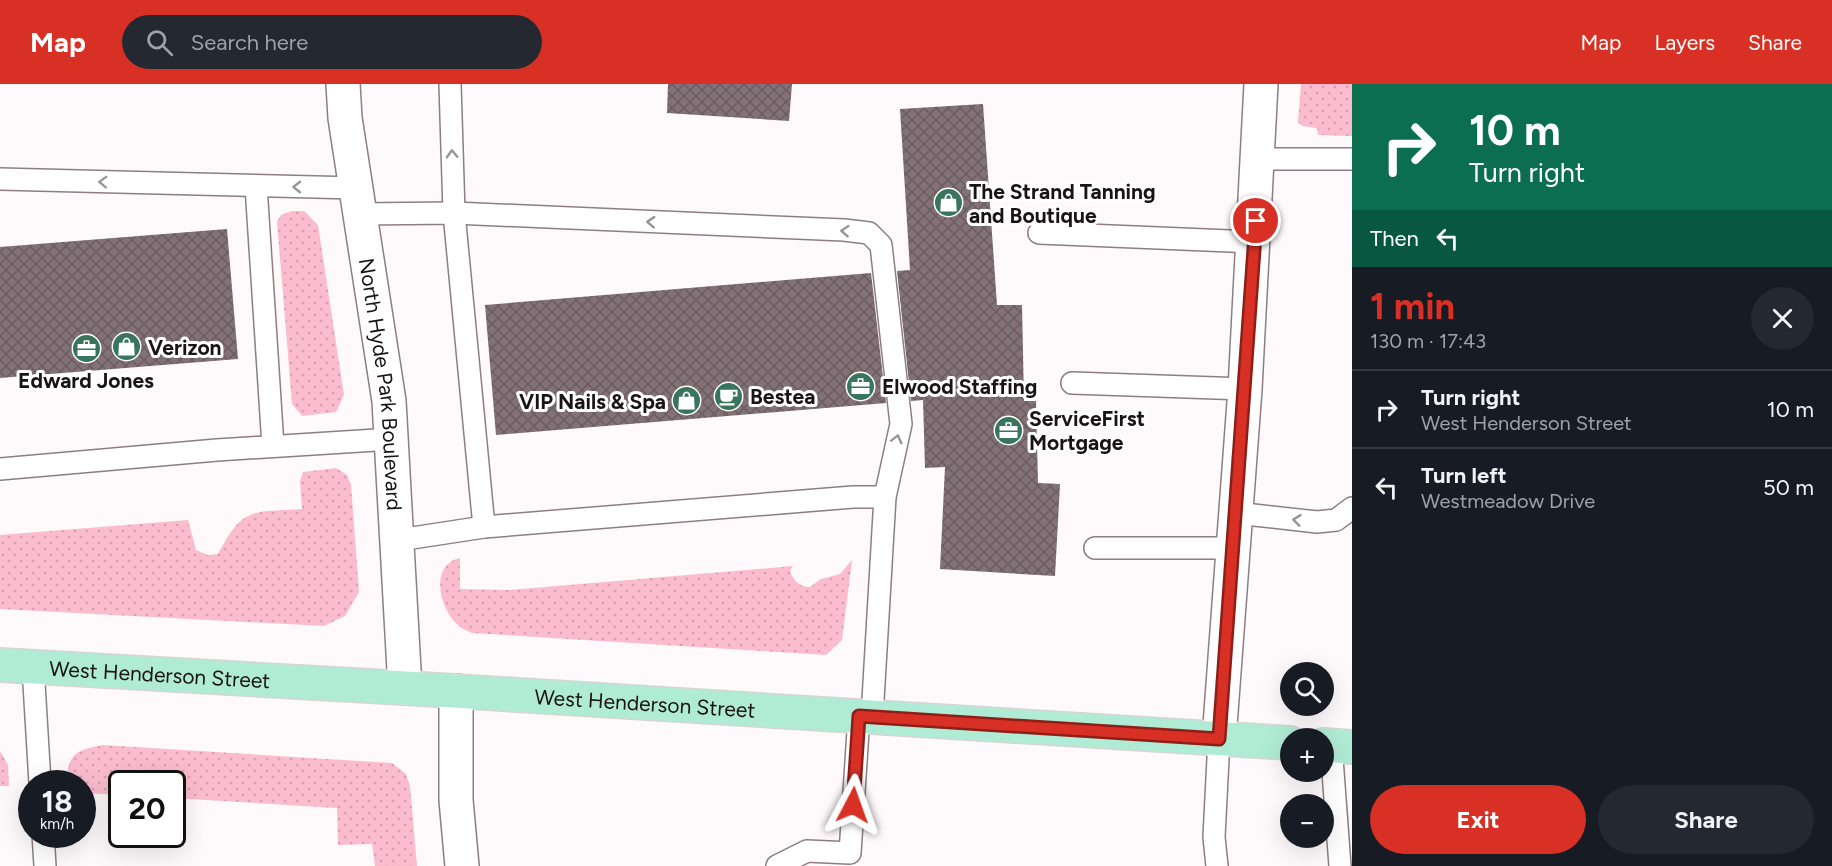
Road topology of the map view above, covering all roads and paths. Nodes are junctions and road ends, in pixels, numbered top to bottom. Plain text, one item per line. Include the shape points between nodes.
1 (343, 84) edge
2 (450, 84) edge
3 (1262, 84) edge
4 (1259, 159) junction
5 (1352, 159) edge
6 (0, 179) edge
7 (256, 186) junction
8 (358, 201) junction
9 (454, 213) junction
10 (1039, 233) dead end
11 (1254, 242) junction
12 (1072, 383) dead end
13 (1245, 389) junction
14 (392, 439) junction
15 (273, 446) junction
16 (0, 469) edge
17 (885, 497) junction
18 (1352, 508) edge
19 (1236, 513) junction
20 (484, 527) junction
21 (399, 540) junction
22 (1095, 548) dead end
23 (1233, 548) junction
24 (0, 665) edge
25 (33, 667) junction
26 (405, 688) junction
27 (456, 691) junction
28 (865, 716) junction
29 (1219, 739) junction
30 (1280, 742) edge
31 (1335, 746) edge
32 (39, 770) edge
33 (44, 848) edge
34 (45, 866) edge
35 (462, 866) edge
36 (777, 866) edge
37 (1217, 866) edge
38 (1340, 866) edge

1 - 8 street, North Hyde Park Boulevard
9 -> 2 lane
3 - 4 street
4 - 5 lane
4 - 11 street
7 -> 6 lane
8 -> 7 lane
7 - 15 lane
8 - 9 lane
8 - 14 street, North Hyde Park Boulevard
17 -> 9 lane via 901,424 881,245 869,233
9 - 20 lane
10 - 11 lane
11 - 13 street
12 - 13 lane
13 - 19 street
14 - 15 lane
14 - 21 street, North Hyde Park Boulevard
15 - 16 lane
17 - 20 lane
17 - 28 lane
18 -> 19 lane via 1336,520 1317,522
19 - 23 street
20 - 21 lane
21 - 26 street, North Hyde Park Boulevard
22 - 23 lane
23 - 29 street
24 - 25 main road, West Henderson Street
25 - 26 main road, West Henderson Street
25 - 32 lane
26 - 27 main road, West Henderson Street
27 - 28 main road, West Henderson Street
27 - 35 street via 456,800
28 - 29 main road, West Henderson Street
28 - 36 lane via 850,853 807,850
29 - 30 main road, West Henderson Street
29 - 37 lane via 1214,837
31 - 38 lane
33 - 34 lane

